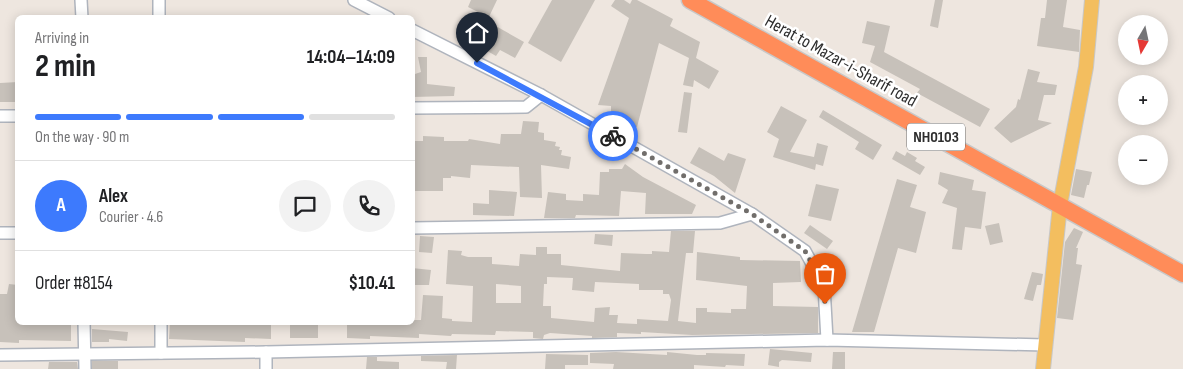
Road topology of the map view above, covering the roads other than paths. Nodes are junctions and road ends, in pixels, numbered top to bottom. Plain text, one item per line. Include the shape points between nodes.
1 (81, 0) edge
2 (159, 0) edge
3 (354, 0) edge
4 (690, 0) edge
5 (1092, 0) edge
6 (82, 15) edge
7 (159, 15) edge
8 (383, 15) edge
9 (415, 32) edge
10 (541, 96) junction
11 (415, 108) edge
12 (0, 116) edge
13 (15, 116) edge
14 (1060, 205) junction
15 (752, 214) junction
16 (415, 228) edge
17 (0, 233) edge
18 (15, 233) edge
19 (1183, 274) edge
20 (84, 325) edge
21 (161, 325) edge
22 (827, 340) junction
23 (1045, 345) junction
24 (266, 352) junction
25 (161, 353) junction
26 (0, 354) edge
27 (85, 354) junction
28 (85, 369) edge
29 (266, 369) edge
30 (1043, 369) edge

1 - 6 street
2 - 7 street
3 - 8 street
4 - 14 highway, Herat to Mazar-i-Sharif road / NH0103
5 - 14 main road via 1086,67
9 - 10 street
10 - 11 street via 526,107
10 - 15 street
12 - 13 street
14 - 19 highway, Herat to Mazar-i-Sharif road / NH0103
14 - 23 main road
15 - 16 street via 720,223
15 - 22 street via 805,251 824,286
17 - 18 street
20 - 27 street
21 - 25 street
22 - 23 street
22 - 24 street
23 - 30 main road
24 - 25 street
24 - 29 street
25 - 27 street
26 - 27 street
27 - 28 street

